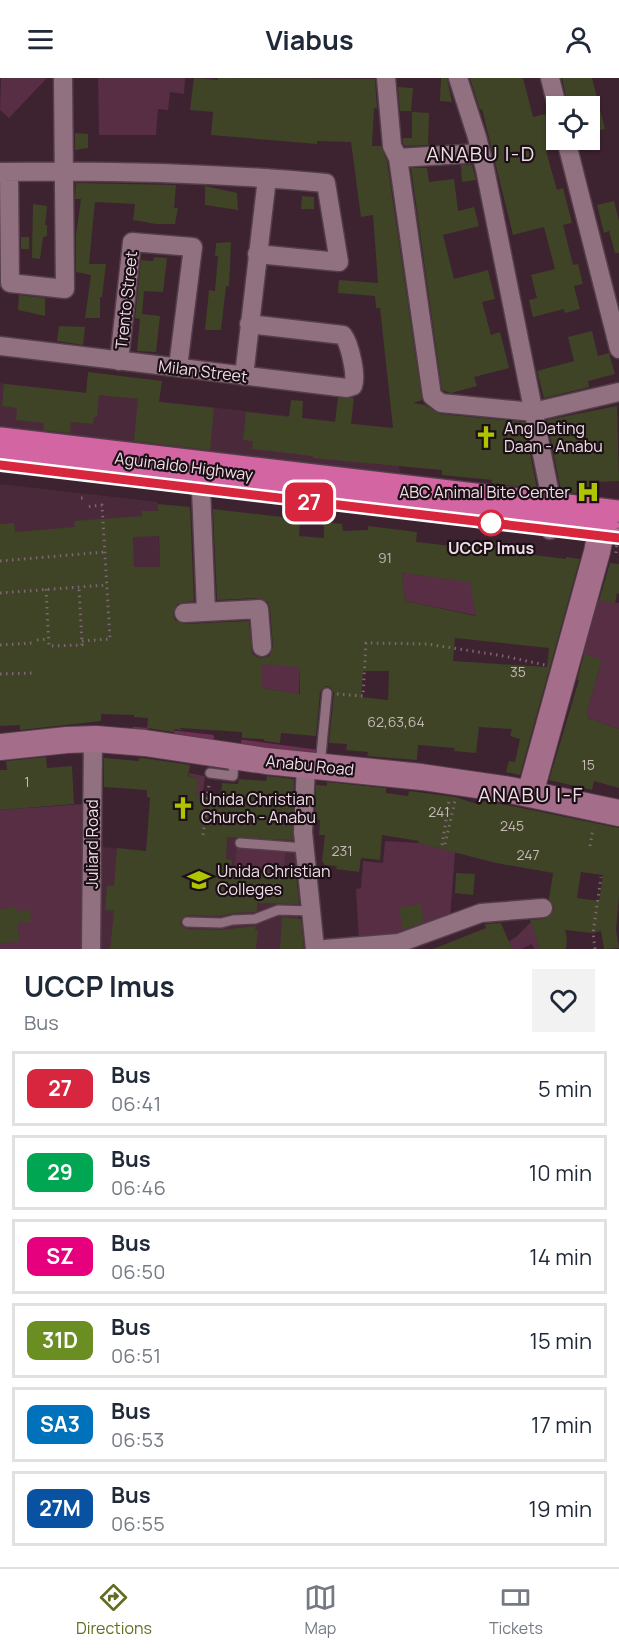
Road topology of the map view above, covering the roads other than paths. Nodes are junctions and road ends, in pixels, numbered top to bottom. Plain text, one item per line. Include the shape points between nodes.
1 (63, 78) edge
2 (386, 78) edge
3 (458, 78) edge
4 (550, 78) edge
5 (554, 96) edge
6 (569, 150) edge
7 (481, 153) junction
8 (398, 158) junction
9 (64, 171) junction
10 (5, 172) edge
11 (267, 178) junction
12 (257, 254) junction
13 (249, 324) junction
14 (0, 346) edge
15 (619, 349) edge
16 (119, 361) junction
17 (178, 368) junction
18 (244, 376) junction
19 (619, 393) edge
20 (533, 412) junction
21 (0, 444) edge
22 (0, 465) edge
23 (274, 487) junction
24 (201, 489) junction
25 (551, 520) junction
26 (613, 530) edge
27 (206, 611) junction
28 (184, 613) dead end
29 (262, 647) dead end
30 (327, 693) road end
31 (93, 739) junction
32 (0, 747) edge
33 (234, 756) junction
34 (313, 766) junction
35 (210, 773) road end
36 (530, 794) junction
37 (619, 813) edge
38 (240, 843) dead end
39 (305, 848) junction
40 (543, 908) dead end
41 (311, 911) junction
42 (187, 922) dead end
43 (91, 949) edge
44 (315, 949) edge
45 (325, 949) edge

1 - 9 street
2 - 8 street via 392,146
3 - 7 street
4 - 5 street
6 - 15 street
7 - 8 street
7 - 20 street
8 - 20 street via 432,396 441,403
9 - 10 street
9 - 10 street via 65,289 10,283
9 - 11 street
11 - 12 street
11 - 12 street via 326,183 339,262
12 - 13 street
13 - 18 street
13 - 18 street, Milan Street via 343,335 355,380 350,388
14 - 16 street, Milan Street
16 - 17 street, Milan Street
16 - 17 street, Trento Street via 132,242 193,247
17 - 18 street, Milan Street
19 - 20 street
20 - 25 street
21 - 23 highway, Aguinaldo Highway
22 - 24 highway, Aguinaldo Highway
23 - 24 highway, Aguinaldo Highway
23 - 25 highway, Aguinaldo Highway
24 - 27 street
25 - 26 highway, Aguinaldo Highway
26 - 36 street via 564,670
27 - 28 street
27 - 29 street via 260,609
30 - 34 lane
31 - 32 street, Anabu Road
31 - 33 street, Anabu Road
31 - 43 street, Juliard Road
33 - 34 street, Anabu Road
33 - 35 lane via 233,776
34 - 36 street, Anabu Road via 422,777
34 - 39 street via 303,819
36 - 37 street, Anabu Road
38 - 39 lane
39 - 41 street
40 - 45 street via 481,913 399,943
41 - 42 lane via 278,910 255,919 221,924
41 - 44 street

